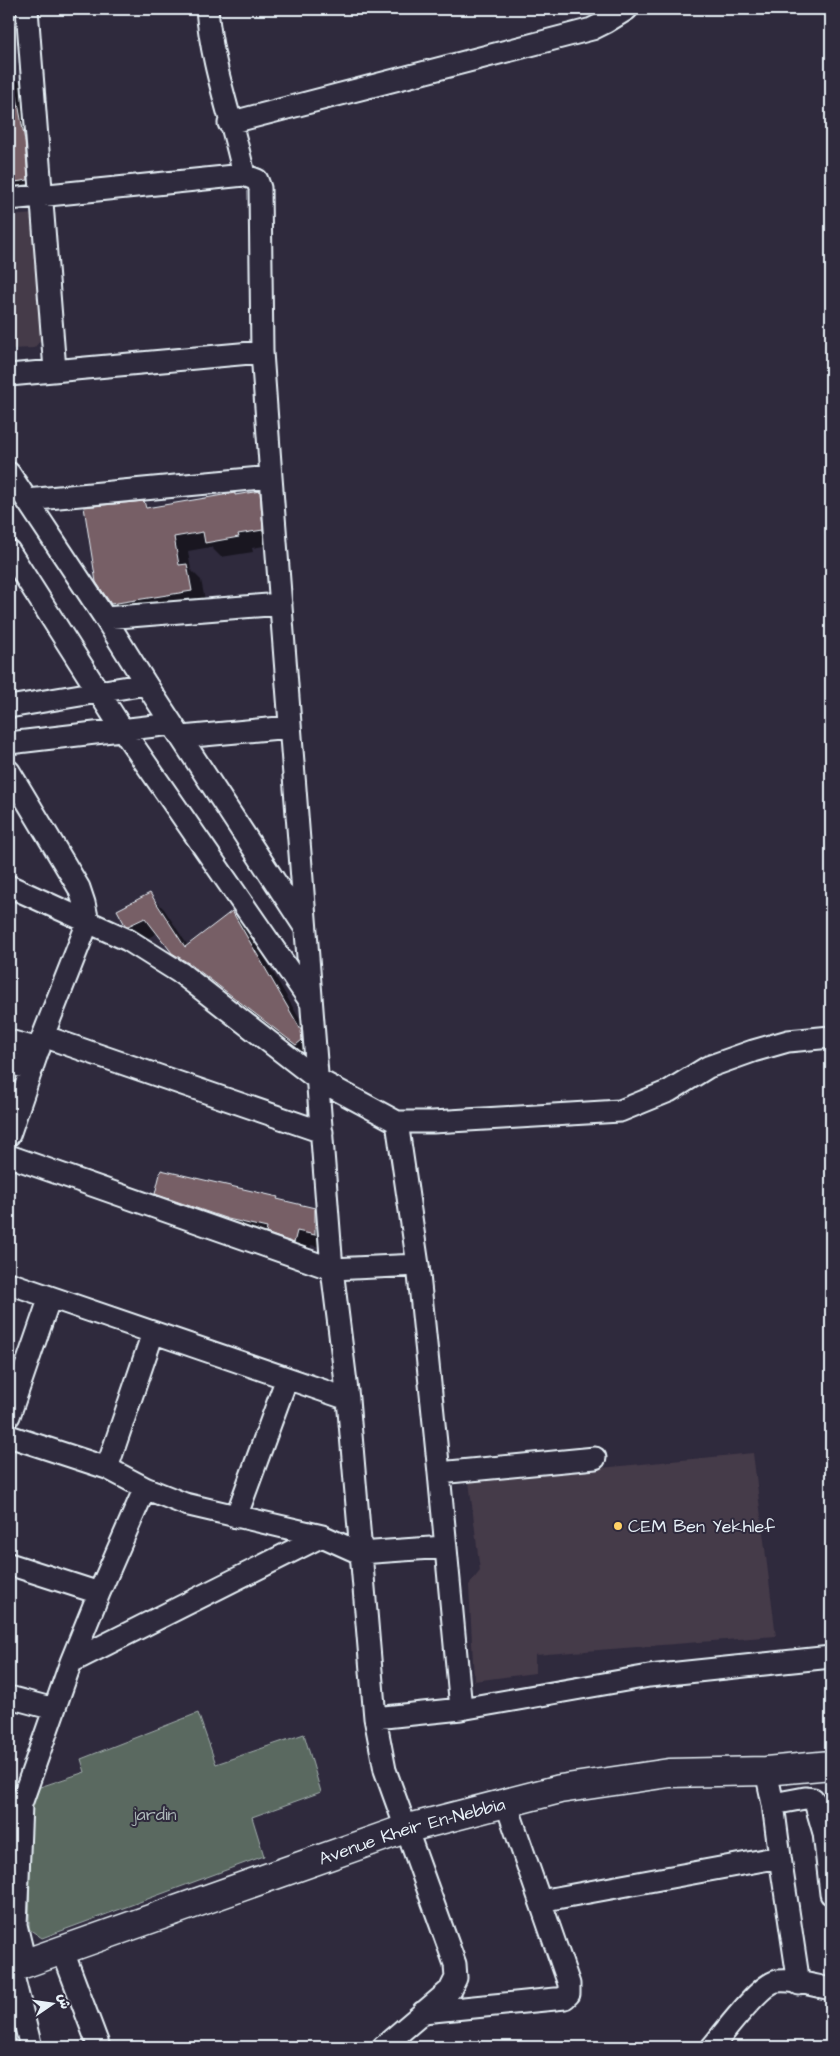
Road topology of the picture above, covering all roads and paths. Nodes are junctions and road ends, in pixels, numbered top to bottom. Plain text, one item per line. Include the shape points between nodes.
1 (27, 9) edge
2 (207, 9) edge
3 (627, 9) edge
4 (229, 123) junction
5 (244, 175) junction
6 (42, 196) junction
7 (9, 199) edge
8 (262, 352) junction
9 (55, 370) junction
10 (9, 375) edge
11 (9, 473) edge
12 (271, 477) junction
13 (27, 500) junction
14 (9, 551) edge
15 (280, 604) junction
16 (105, 618) junction
17 (146, 684) junction
18 (97, 692) junction
19 (9, 707) edge
20 (290, 727) junction
21 (122, 729) junction
22 (177, 731) junction
23 (9, 743) edge
24 (9, 771) edge
25 (9, 886) edge
26 (88, 922) junction
27 (306, 928) junction
28 (311, 1003) junction
29 (831, 1037) edge
30 (9, 1041) edge
31 (41, 1043) junction
32 (9, 1063) edge
33 (32, 1069) junction
34 (317, 1079) junction
35 (397, 1122) junction
36 (322, 1132) junction
37 (9, 1135) edge
38 (9, 1156) edge
39 (418, 1265) junction
40 (332, 1268) junction
41 (9, 1283) edge
42 (50, 1297) junction
43 (153, 1333) junction
44 (287, 1378) junction
45 (348, 1399) junction
46 (9, 1416) edge
47 (9, 1436) edge
48 (595, 1458) dead end
49 (106, 1468) junction
50 (440, 1472) junction
51 (145, 1488) junction
52 (236, 1517) junction
53 (322, 1536) junction
54 (445, 1547) junction
55 (360, 1553) junction
56 (9, 1564) edge
57 (99, 1592) junction
58 (831, 1657) edge
59 (71, 1662) junction
60 (9, 1697) edge
61 (54, 1709) junction
62 (461, 1709) junction
63 (375, 1718) junction
64 (831, 1765) edge
65 (766, 1771) junction
66 (506, 1804) junction
67 (773, 1804) junction
68 (15, 1805) edge
69 (405, 1829) junction
70 (780, 1857) junction
71 (831, 1892) edge
72 (540, 1901) junction
73 (62, 1949) junction
74 (15, 1967) edge
75 (799, 1984) junction
76 (831, 1989) edge
77 (423, 2012) junction
78 (31, 2047) edge
79 (99, 2047) edge
80 (383, 2047) edge
81 (712, 2047) edge

1 - 6 street
2 - 4 street via 210,39
3 - 4 street via 592,28
4 - 5 street
5 - 6 street
5 - 8 street via 257,180 260,188
6 - 7 street
6 - 9 street
8 - 9 street
8 - 12 street
9 - 10 street
11 - 13 street
12 - 13 street
12 - 15 street
13 - 16 street
14 - 18 street
15 - 16 street
15 - 20 street
16 - 17 street
17 - 18 street
17 - 22 street
18 - 19 street
18 - 21 street
20 - 22 street
20 - 27 street
21 - 22 street
21 - 23 street
21 - 28 street
22 - 27 street
24 - 26 street via 79,888
25 - 26 street
26 - 31 street
26 - 34 street via 128,940 182,974
27 - 28 street
28 - 34 street
29 - 35 street via 788,1041 752,1051 708,1068 669,1091 620,1111
30 - 31 street
31 - 33 street
31 - 36 street
32 - 33 street
33 - 37 street
34 - 35 street
34 - 36 street
35 - 39 street
36 - 40 street
38 - 40 street
39 - 40 street
39 - 50 street
40 - 45 street
41 - 42 street
42 - 43 street
42 - 46 street
43 - 44 street
43 - 49 street
44 - 45 street
44 - 52 street
45 - 55 street
47 - 49 street
48 - 50 street
49 - 51 street
50 - 54 street
51 - 52 street via 185,1504
51 - 57 street
52 - 53 street
53 - 55 street
53 - 59 street
54 - 55 street
54 - 62 street
55 - 63 street
56 - 57 street
57 - 59 street
58 - 62 street via 649,1676
59 - 61 street
60 - 61 street
61 - 68 street
62 - 63 street
63 - 69 street via 385,1770
64 - 65 main road, Avenue Kheir En-Nebbia
65 - 66 main road, Avenue Kheir En-Nebbia via 669,1774 560,1789
65 - 67 street
66 - 69 main road, Avenue Kheir En-Nebbia
66 - 72 street
67 - 70 street
67 - 71 street via 805,1798 815,1802 824,1833
68 - 74 street
69 - 73 main road, Avenue Kheir En-Nebbia
69 - 77 street via 455,1964 456,1978 450,1990
70 - 72 street
70 - 75 street
72 - 77 street via 569,1984 569,1994 565,1998
73 - 74 main road, Avenue Kheir En-Nebbia
73 - 79 street
74 - 78 street
75 - 76 street
75 - 81 street via 779,1981 765,1987 742,2009
77 - 80 street

